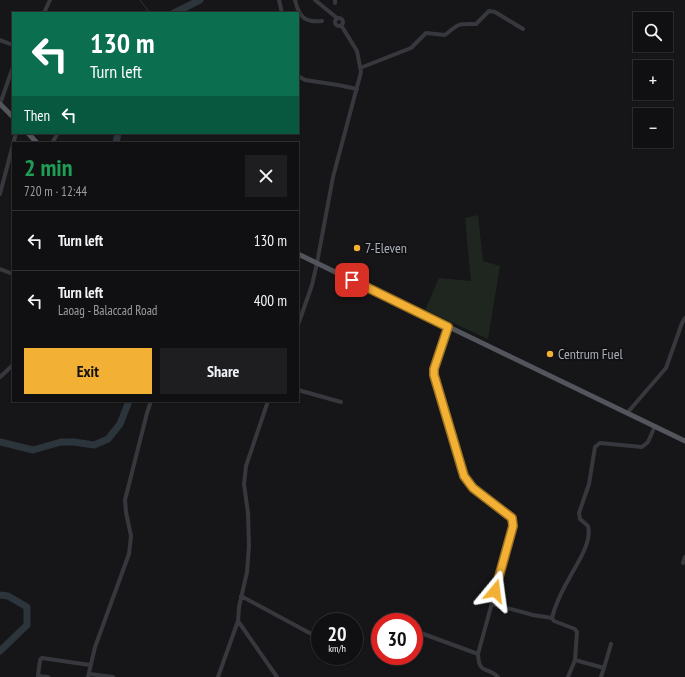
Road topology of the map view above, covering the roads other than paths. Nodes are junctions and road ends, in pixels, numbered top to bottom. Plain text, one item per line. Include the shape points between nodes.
1 (50, 0) edge
2 (279, 0) edge
3 (295, 0) edge
4 (316, 0) edge
5 (44, 12) edge
6 (282, 12) edge
7 (322, 21) dead end
8 (523, 29) dead end
9 (0, 40) edge
10 (12, 45) edge
11 (360, 68) junction
12 (12, 70) edge
13 (299, 77) edge
14 (356, 89) junction
15 (0, 104) edge
16 (12, 116) edge
17 (29, 134) edge
18 (36, 142) edge
19 (12, 148) edge
20 (0, 194) edge
21 (299, 254) edge
22 (317, 262) junction
23 (0, 269) edge
24 (12, 274) edge
25 (685, 318) edge
26 (299, 322) edge
27 (448, 327) junction
28 (12, 366) edge
29 (0, 377) edge
30 (299, 390) edge
31 (151, 402) edge
32 (268, 402) edge
33 (341, 402) dead end
34 (628, 412) junction
35 (655, 426) junction
36 (685, 441) edge
37 (685, 557) edge
38 (683, 563) dead end
39 (241, 596) junction
40 (492, 604) junction
41 (552, 618) junction
42 (238, 621) junction
43 (311, 634) edge
44 (423, 634) edge
45 (611, 644) dead end
46 (478, 654) junction
47 (575, 660) junction
48 (90, 665) junction
49 (604, 668) junction
50 (88, 675) edge
51 (38, 676) edge
52 (48, 677) edge
53 (113, 677) edge
54 (218, 677) edge
55 (277, 677) edge
56 (498, 677) edge
57 (568, 677) edge
58 (602, 677) edge

1 - 5 street
2 - 6 street
3 - 7 street via 298,10 308,21
4 - 11 street via 337,18 335,24 341,25 357,51
8 - 11 street via 489,11 476,24 458,24 444,35 426,33 411,48
9 - 10 street
11 - 14 street
12 - 15 street
13 - 14 street via 305,80
14 - 22 street via 332,177
15 - 16 main road
17 - 18 main road
19 - 20 street
21 - 22 main road
22 - 26 street
22 - 27 main road
23 - 24 street
25 - 34 street via 666,368
27 - 34 main road
27 - 40 street via 434,375 464,476 473,488 507,514 513,522
28 - 29 street
30 - 33 street
31 - 48 street via 125,500 131,536 129,554
32 - 39 street via 246,466 244,484 249,546 247,572
34 - 35 main road
35 - 36 main road
35 - 41 street via 648,442 642,446 600,443 595,447 579,513 580,519 588,526 588,535 581,559
37 - 38 street
39 - 42 street
39 - 43 street
40 - 41 street
40 - 46 street
41 - 47 street via 577,632
42 - 54 street
42 - 55 street
44 - 46 street
45 - 49 street
46 - 56 street via 481,668
47 - 49 street
47 - 57 street
48 - 50 street
48 - 51 street via 42,658
49 - 58 street
50 - 53 street
51 - 52 street

